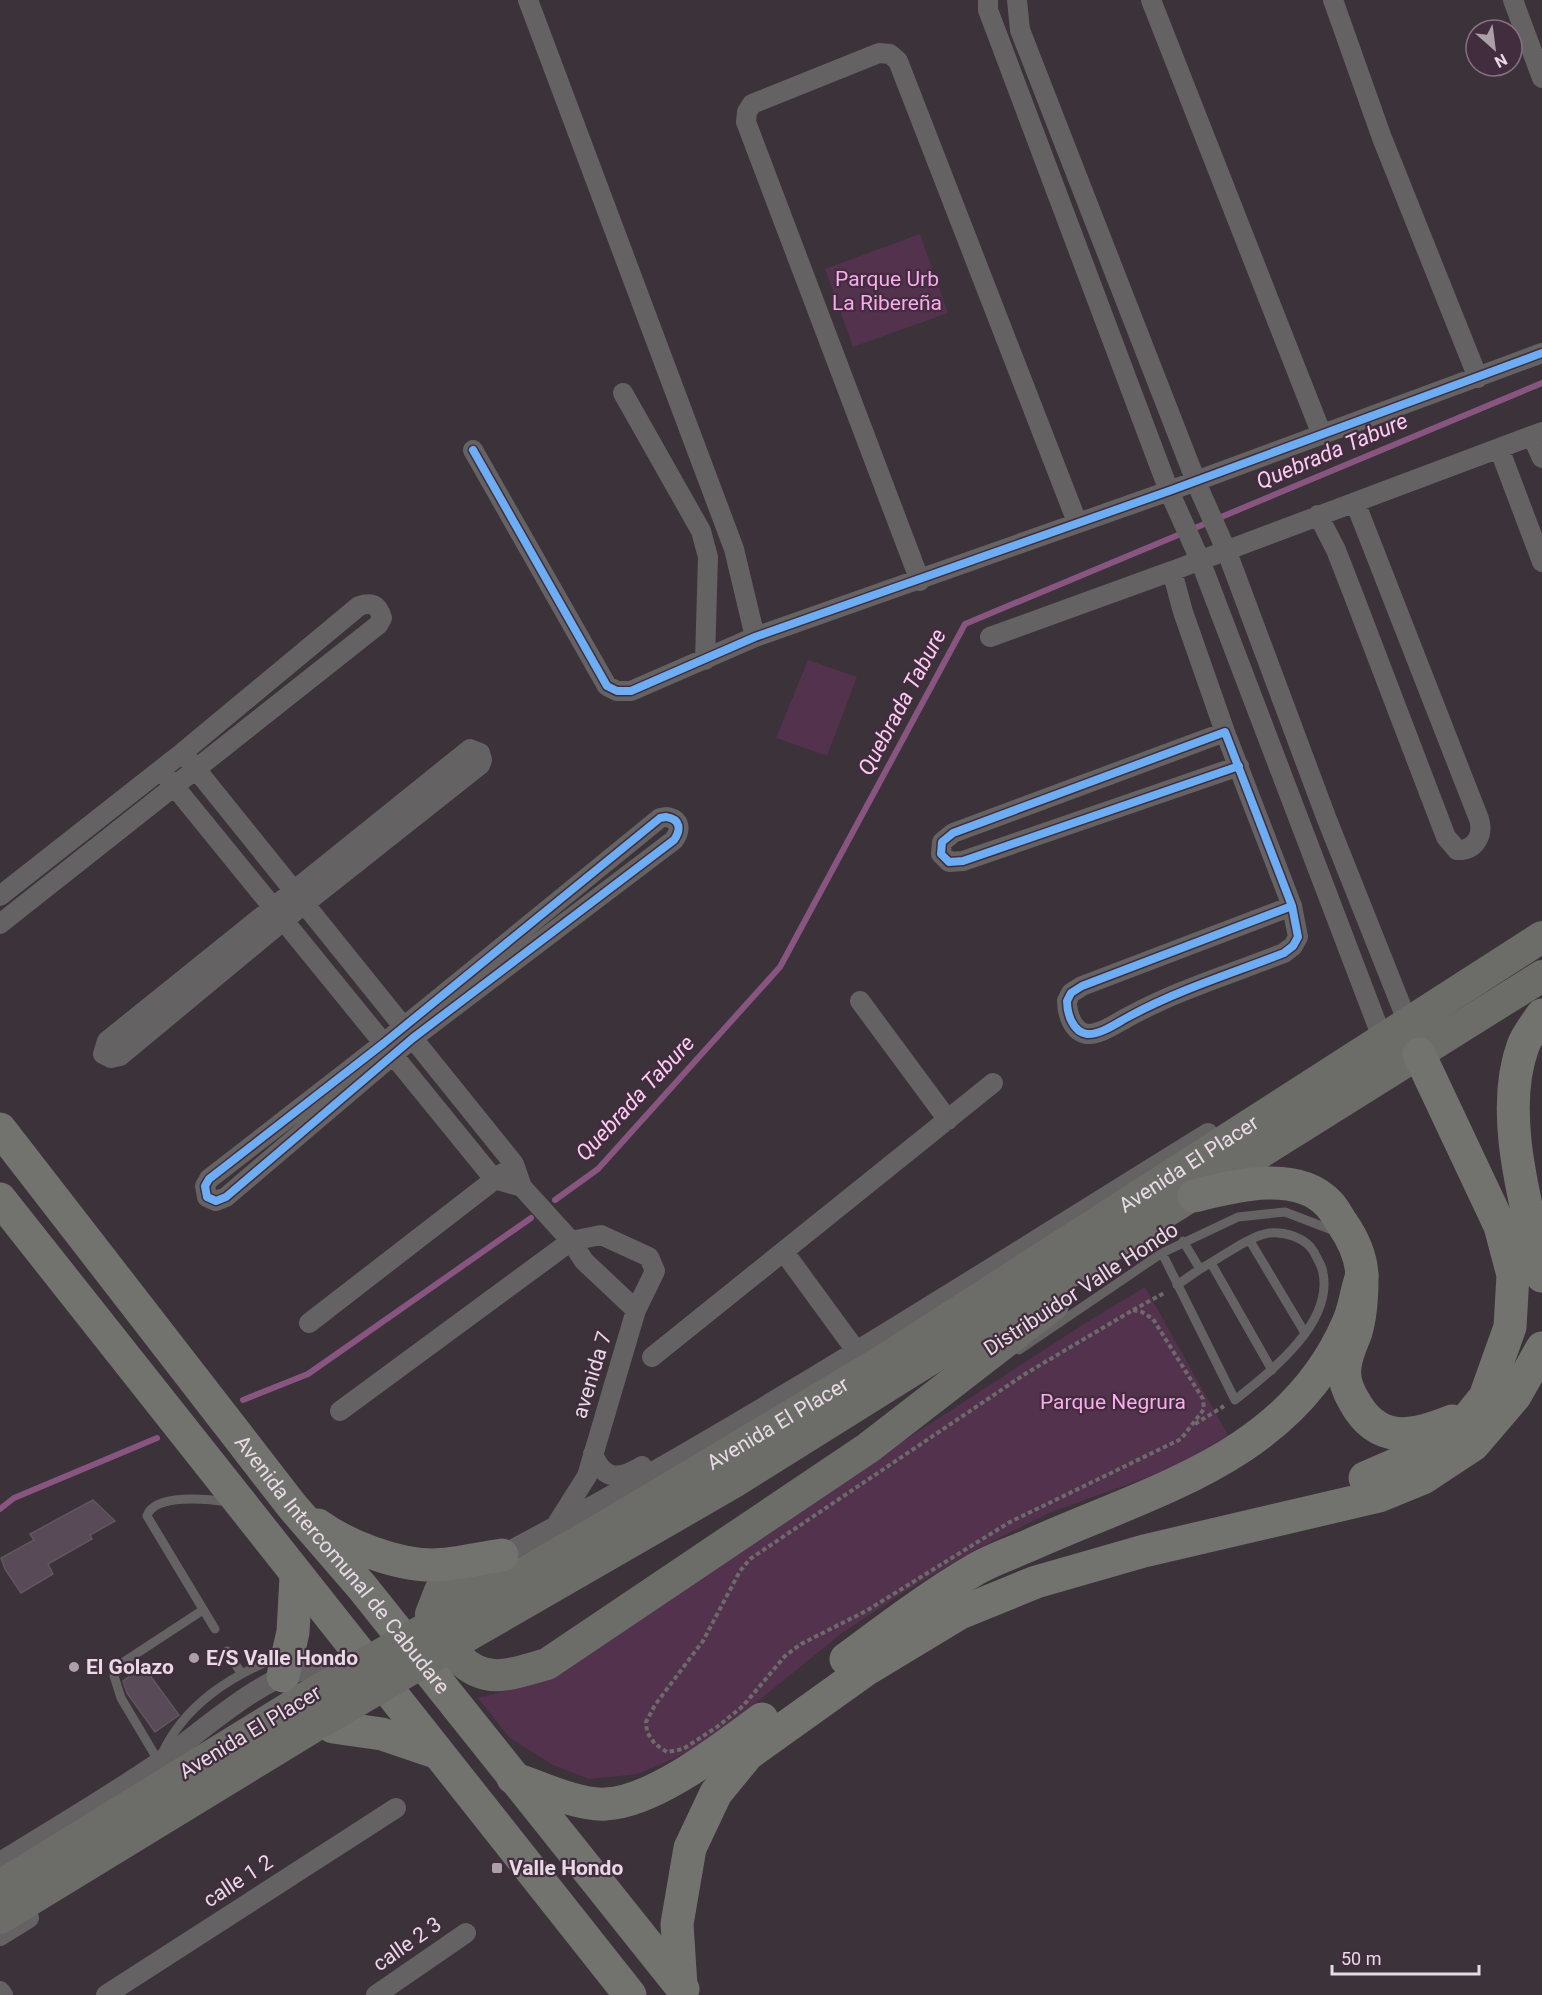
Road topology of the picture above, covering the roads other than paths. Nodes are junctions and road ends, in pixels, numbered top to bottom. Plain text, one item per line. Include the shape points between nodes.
1 (528, 0) edge
2 (1011, 0) edge
3 (1017, 0) edge
4 (1151, 0) edge
5 (1333, 0) edge
6 (1513, 0) edge
7 (988, 5) edge
8 (1542, 78) edge
9 (1542, 353) edge
10 (1478, 378) junction
11 (623, 393) dead end
12 (1537, 434) edge
13 (1322, 435) junction
14 (1499, 448) junction
15 (473, 450) dead end
16 (1542, 458) edge
17 (1198, 485) junction
18 (1170, 494) junction
19 (1355, 502) junction
20 (1318, 515) junction
21 (1077, 522) junction
22 (1227, 552) junction
23 (1200, 560) junction
24 (1542, 562) edge
25 (1172, 571) junction
26 (920, 581) junction
27 (755, 637) junction
28 (990, 637) dead end
29 (705, 660) junction
30 (1225, 732) junction
31 (182, 753) junction
32 (1239, 766) junction
33 (161, 769) junction
34 (195, 769) junction
35 (174, 786) junction
36 (45, 860) junction
37 (60, 878) junction
38 (0, 896) edge
39 (300, 897) junction
40 (1292, 906) junction
41 (278, 915) junction
42 (0, 924) edge
43 (1542, 937) edge
44 (1542, 976) edge
45 (860, 1001) dead end
46 (161, 1010) dead end
47 (1542, 1015) edge
48 (1395, 1031) junction
49 (409, 1033) junction
50 (388, 1049) junction
51 (1407, 1061) junction
52 (993, 1083) dead end
53 (1298, 1093) junction
54 (948, 1120) junction
55 (0, 1129) edge
56 (514, 1164) junction
57 (494, 1179) junction
58 (522, 1187) junction
59 (1194, 1196) junction
60 (0, 1199) edge
61 (1157, 1220) junction
62 (571, 1241) junction
63 (1183, 1241) junction
64 (1250, 1241) junction
65 (784, 1252) junction
66 (1162, 1253) junction
67 (1360, 1262) junction
68 (1211, 1263) junction
69 (1200, 1269) junction
70 (1542, 1276) edge
71 (1177, 1285) junction
72 (636, 1310) junction
73 (309, 1323) dead end
74 (1305, 1333) junction
75 (1542, 1348) edge
76 (857, 1352) junction
77 (1014, 1353) dead end
78 (652, 1357) dead end
79 (1272, 1370) junction
80 (975, 1378) dead end
81 (1485, 1398) junction
82 (340, 1411) dead end
83 (695, 1447) junction
84 (868, 1448) junction
85 (593, 1454) junction
86 (240, 1505) junction
87 (292, 1506) junction
88 (554, 1528) junction
89 (1144, 1551) junction
90 (502, 1555) junction
91 (296, 1577) junction
92 (203, 1610) junction
93 (460, 1624) junction
94 (215, 1629) dead end
95 (227, 1651) dead end
96 (241, 1673) junction
97 (306, 1695) junction
98 (435, 1752) junction
99 (159, 1762) junction
100 (513, 1778) junction
101 (396, 1808) dead end
102 (0, 1862) edge
103 (0, 1886) edge
104 (0, 1918) edge
105 (466, 1933) dead end
106 (0, 1936) edge
107 (0, 1991) edge
108 (685, 1991) edge
109 (3, 1995) edge
110 (106, 1995) edge
111 (376, 1995) edge
112 (630, 1995) edge

1 - 27 street via 734,549
2 - 7 street
3 - 17 street via 1020,30
4 - 13 street
5 - 10 street via 1382,138
6 - 8 street
7 - 18 street
9 - 10 street
10 - 13 street
11 - 29 street via 701,531 708,557
12 - 14 street
12 - 16 street
13 - 17 street
14 - 19 street
14 - 24 street
15 - 29 street via 607,686 631,691
17 - 18 street
17 - 22 street
18 - 21 street
18 - 23 street
19 - 20 street
19 - 20 street via 1479,819 1481,835 1477,843 1463,850 1457,850 1446,837 1336,550
20 - 22 street
21 - 26 street
21 - 26 street via 898,61 890,54 879,53 752,104 746,122
22 - 23 street
22 - 48 street via 1326,817
23 - 25 street
23 - 48 street
25 - 28 street
25 - 30 street
26 - 27 street
27 - 29 street
30 - 32 street
30 - 32 street via 953,833 942,842 941,854 949,861 963,861
31 - 33 street
31 - 34 street
31 - 34 street via 359,606 375,604 382,618 378,625
32 - 40 street
33 - 35 street
33 - 36 street
34 - 35 street
34 - 39 street
35 - 37 street
35 - 41 street
36 - 37 street
36 - 38 street
37 - 42 street
39 - 39 street via 480,765 480,753 467,751
39 - 41 street
39 - 49 street
40 - 40 street via 1298,937 1284,953 1147,1007 1098,1032 1079,1031 1072,1023 1067,1001 1082,986
41 - 46 street
41 - 50 street
43 - 48 main road, Avenida El Placer
44 - 51 main road, Avenida El Placer
45 - 54 street
47 - 70 highway via 1523,1045 1512,1098 1521,1176
48 - 51 street
48 - 51 street
48 - 53 main road, Avenida El Placer
49 - 49 street via 674,840 679,833 676,820 660,818
49 - 50 street
49 - 56 street
50 - 50 street via 209,1179 205,1186 207,1197 216,1201 226,1197
50 - 57 street
51 - 59 main road, Avenida El Placer
51 - 81 highway via 1500,1226 1513,1275 1510,1327
52 - 54 street
53 - 76 street via 1229,1121
53 - 93 main road, Avenida El Placer via 884,1360 606,1526
54 - 65 street
55 - 87 highway, Avenida Intercomunal de Cabudare
56 - 57 street
56 - 58 street
57 - 58 street
57 - 73 street
58 - 62 street
59 - 61 main road, Avenida El Placer
59 - 67 highway via 1233,1186 1300,1186 1328,1203
60 - 86 highway, Avenida Intercomunal de Cabudare
61 - 84 main road
61 - 93 main road, Avenida El Placer via 734,1482
62 - 72 street via 584,1261
62 - 72 street, avenida 7 via 602,1235 649,1257 655,1271
62 - 82 street
63 - 66 lane, Distribuidor Valle Hondo
63 - 67 lane, Distribuidor Valle Hondo via 1238,1217 1285,1212 1326,1226
63 - 69 lane
64 - 68 lane
64 - 74 lane
64 - 74 lane via 1268,1233 1291,1234 1310,1246 1323,1269 1324,1280 1322,1302
65 - 76 street
65 - 78 street
66 - 71 lane
66 - 77 lane, Distribuidor Valle Hondo
67 - 81 highway via 1357,1329 1345,1367 1346,1388 1361,1414 1379,1430 1422,1433 1453,1421
67 - 100 highway via 1349,1322 1311,1385 1281,1420 1245,1447 1197,1474 977,1568 717,1751 641,1796 605,1805
68 - 69 lane
68 - 79 lane
69 - 71 lane
71 - 79 lane via 1235,1400
72 - 85 street, avenida 7
74 - 79 lane
75 - 89 highway via 1515,1396 1473,1445 1423,1478 1379,1496
76 - 83 street
80 - 84 lane, Distribuidor Valle Hondo
81 - 89 highway via 1460,1428 1425,1452 1366,1478
83 - 85 street via 649,1462 624,1476 612,1476 602,1470
83 - 88 street
84 - 90 main road via 547,1664 499,1676 468,1668 441,1638 431,1614 440,1591 461,1573
85 - 88 street, avenida 7 via 587,1476
86 - 91 highway, Avenida Intercomunal de Cabudare
86 - 92 lane via 181,1499 164,1502 148,1512 148,1521
87 - 90 highway via 333,1536 380,1556 432,1565
87 - 100 highway, Avenida Intercomunal de Cabudare via 362,1587
88 - 90 street
89 - 108 highway via 1036,1582 960,1612 864,1671 748,1754 716,1793 690,1848 677,1924
91 - 97 highway
91 - 98 highway, Avenida Intercomunal de Cabudare
92 - 94 lane
92 - 99 lane via 122,1663 114,1676 121,1698
93 - 97 main road, Avenida El Placer, bridge
95 - 96 lane
96 - 97 lane
96 - 99 lane via 186,1715
97 - 98 highway via 382,1734
97 - 99 street via 248,1697
97 - 103 main road, Avenida El Placer
97 - 104 main road, Avenida El Placer
97 - 106 street
98 - 112 highway, Avenida Intercomunal de Cabudare
99 - 102 street
100 - 108 highway, Avenida Intercomunal de Cabudare
101 - 110 street, calle 1 2
105 - 111 street, calle 2 3
107 - 109 street

